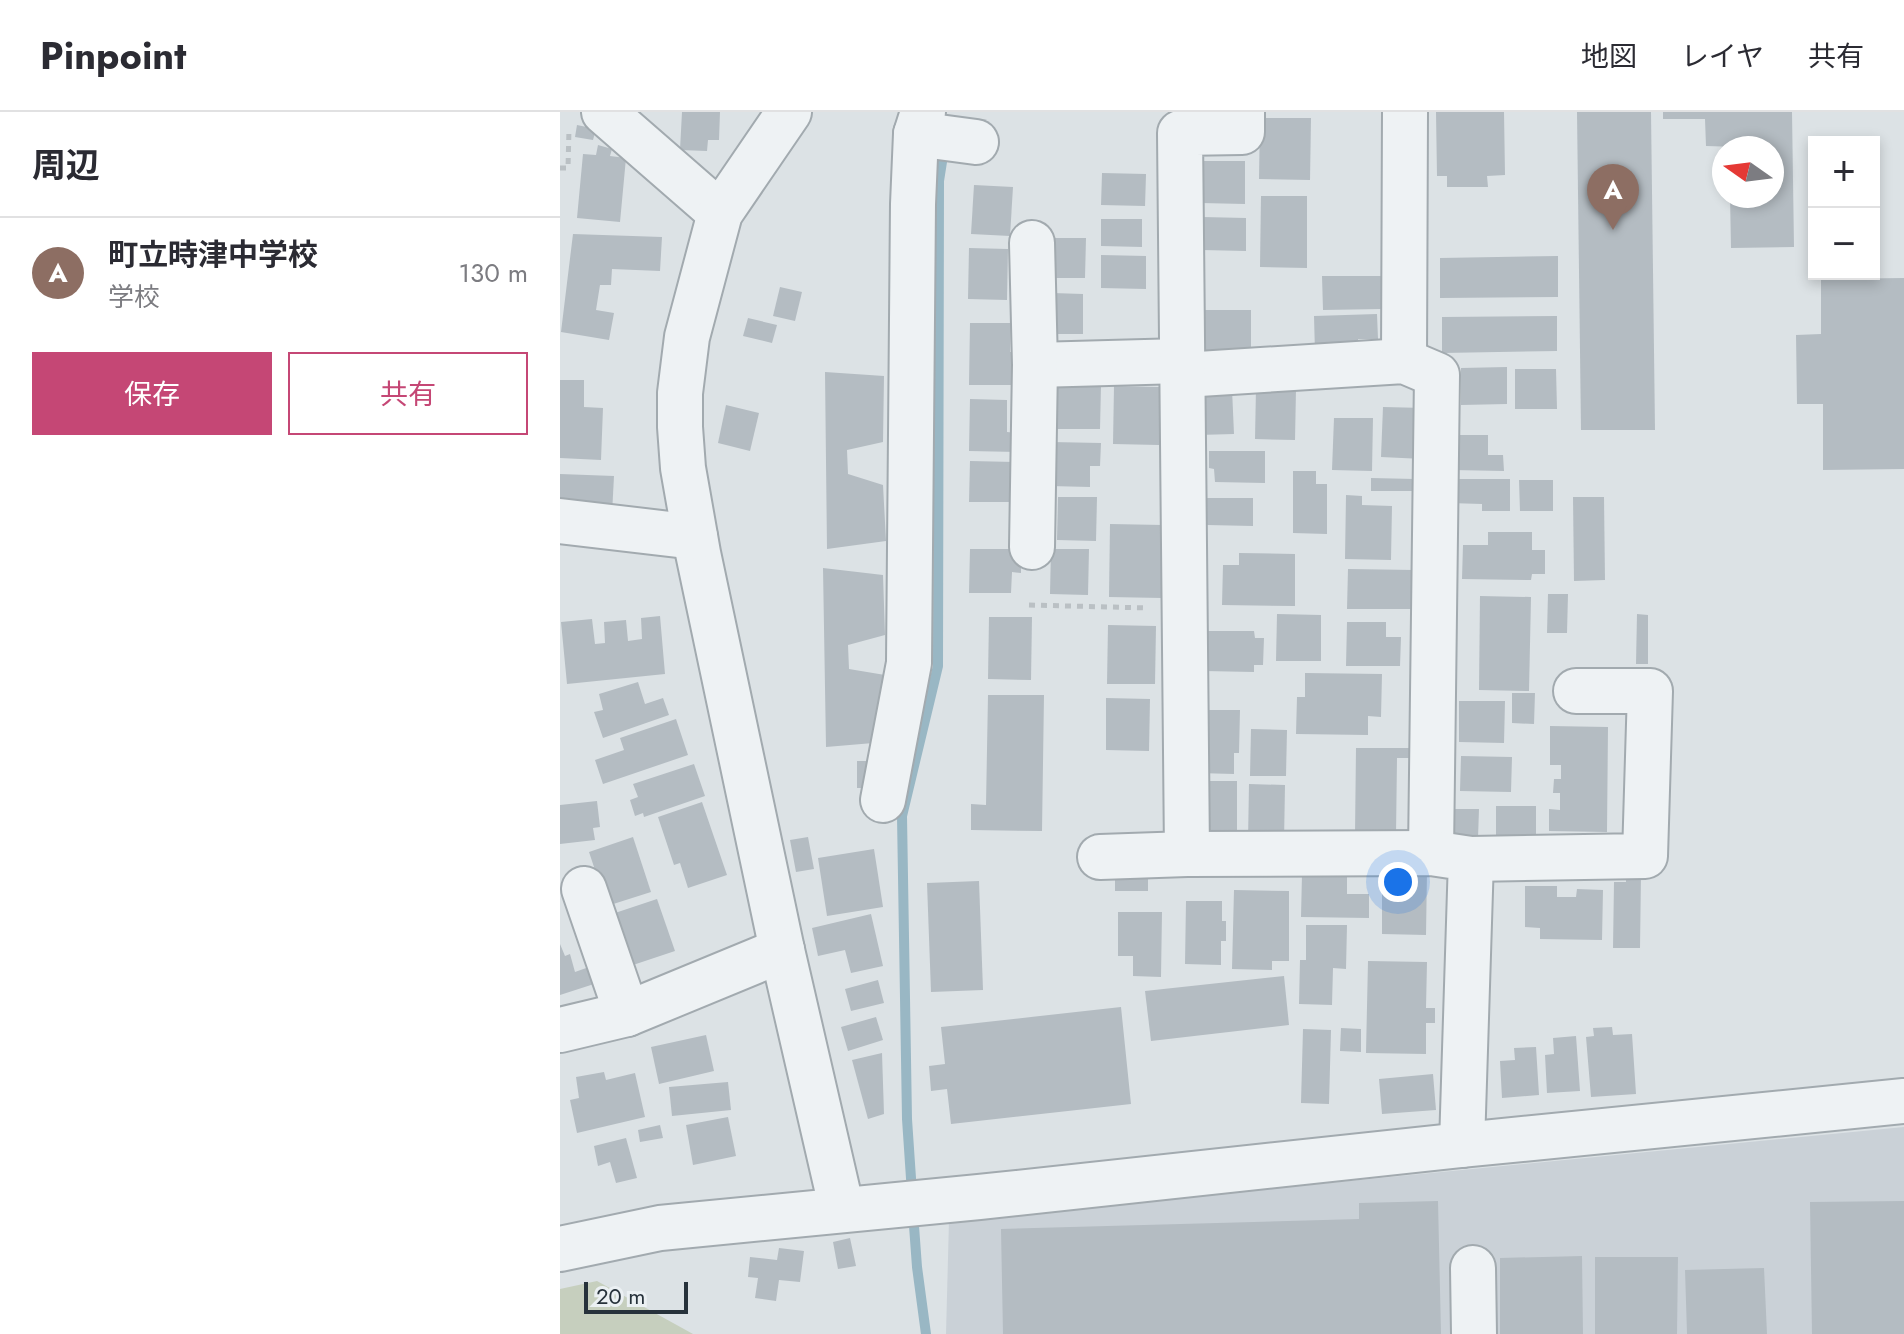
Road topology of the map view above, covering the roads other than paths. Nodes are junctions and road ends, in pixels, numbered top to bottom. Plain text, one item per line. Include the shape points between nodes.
1 (789, 112) edge
2 (1242, 112) edge
3 (1405, 112) edge
4 (586, 119) edge
5 (919, 123) edge
6 (976, 142) dead end
7 (720, 213) junction
8 (1032, 243) dead end
9 (1404, 361) junction
10 (1035, 365) junction
11 (1182, 368) junction
12 (560, 521) edge
13 (695, 537) junction
14 (1032, 547) dead end
15 (1576, 691) dead end
16 (883, 800) dead end
17 (1187, 854) junction
18 (1451, 856) junction
19 (1100, 857) dead end
20 (584, 889) dead end
21 (782, 950) junction
22 (627, 1014) junction
23 (560, 1030) edge
24 (1904, 1101) edge
25 (1462, 1145) junction
26 (842, 1210) junction
27 (560, 1249) edge
28 (1473, 1268) dead end
29 (1474, 1334) edge

1 - 7 street
2 - 11 street via 1242,132 1180,133
3 - 9 street
4 - 7 street
5 - 6 street
5 - 16 street via 909,663
7 - 13 street via 687,337 680,393 683,468
8 - 10 street
9 - 11 street
9 - 18 street via 1437,375
10 - 11 street
10 - 14 street
11 - 17 street
12 - 13 street
13 - 21 street
15 - 18 street via 1650,691 1645,856
17 - 18 street
17 - 19 street
18 - 25 street
20 - 22 street
21 - 22 street
21 - 26 street
22 - 23 street
24 - 25 street
25 - 26 street
26 - 27 street via 660,1228
28 - 29 street

